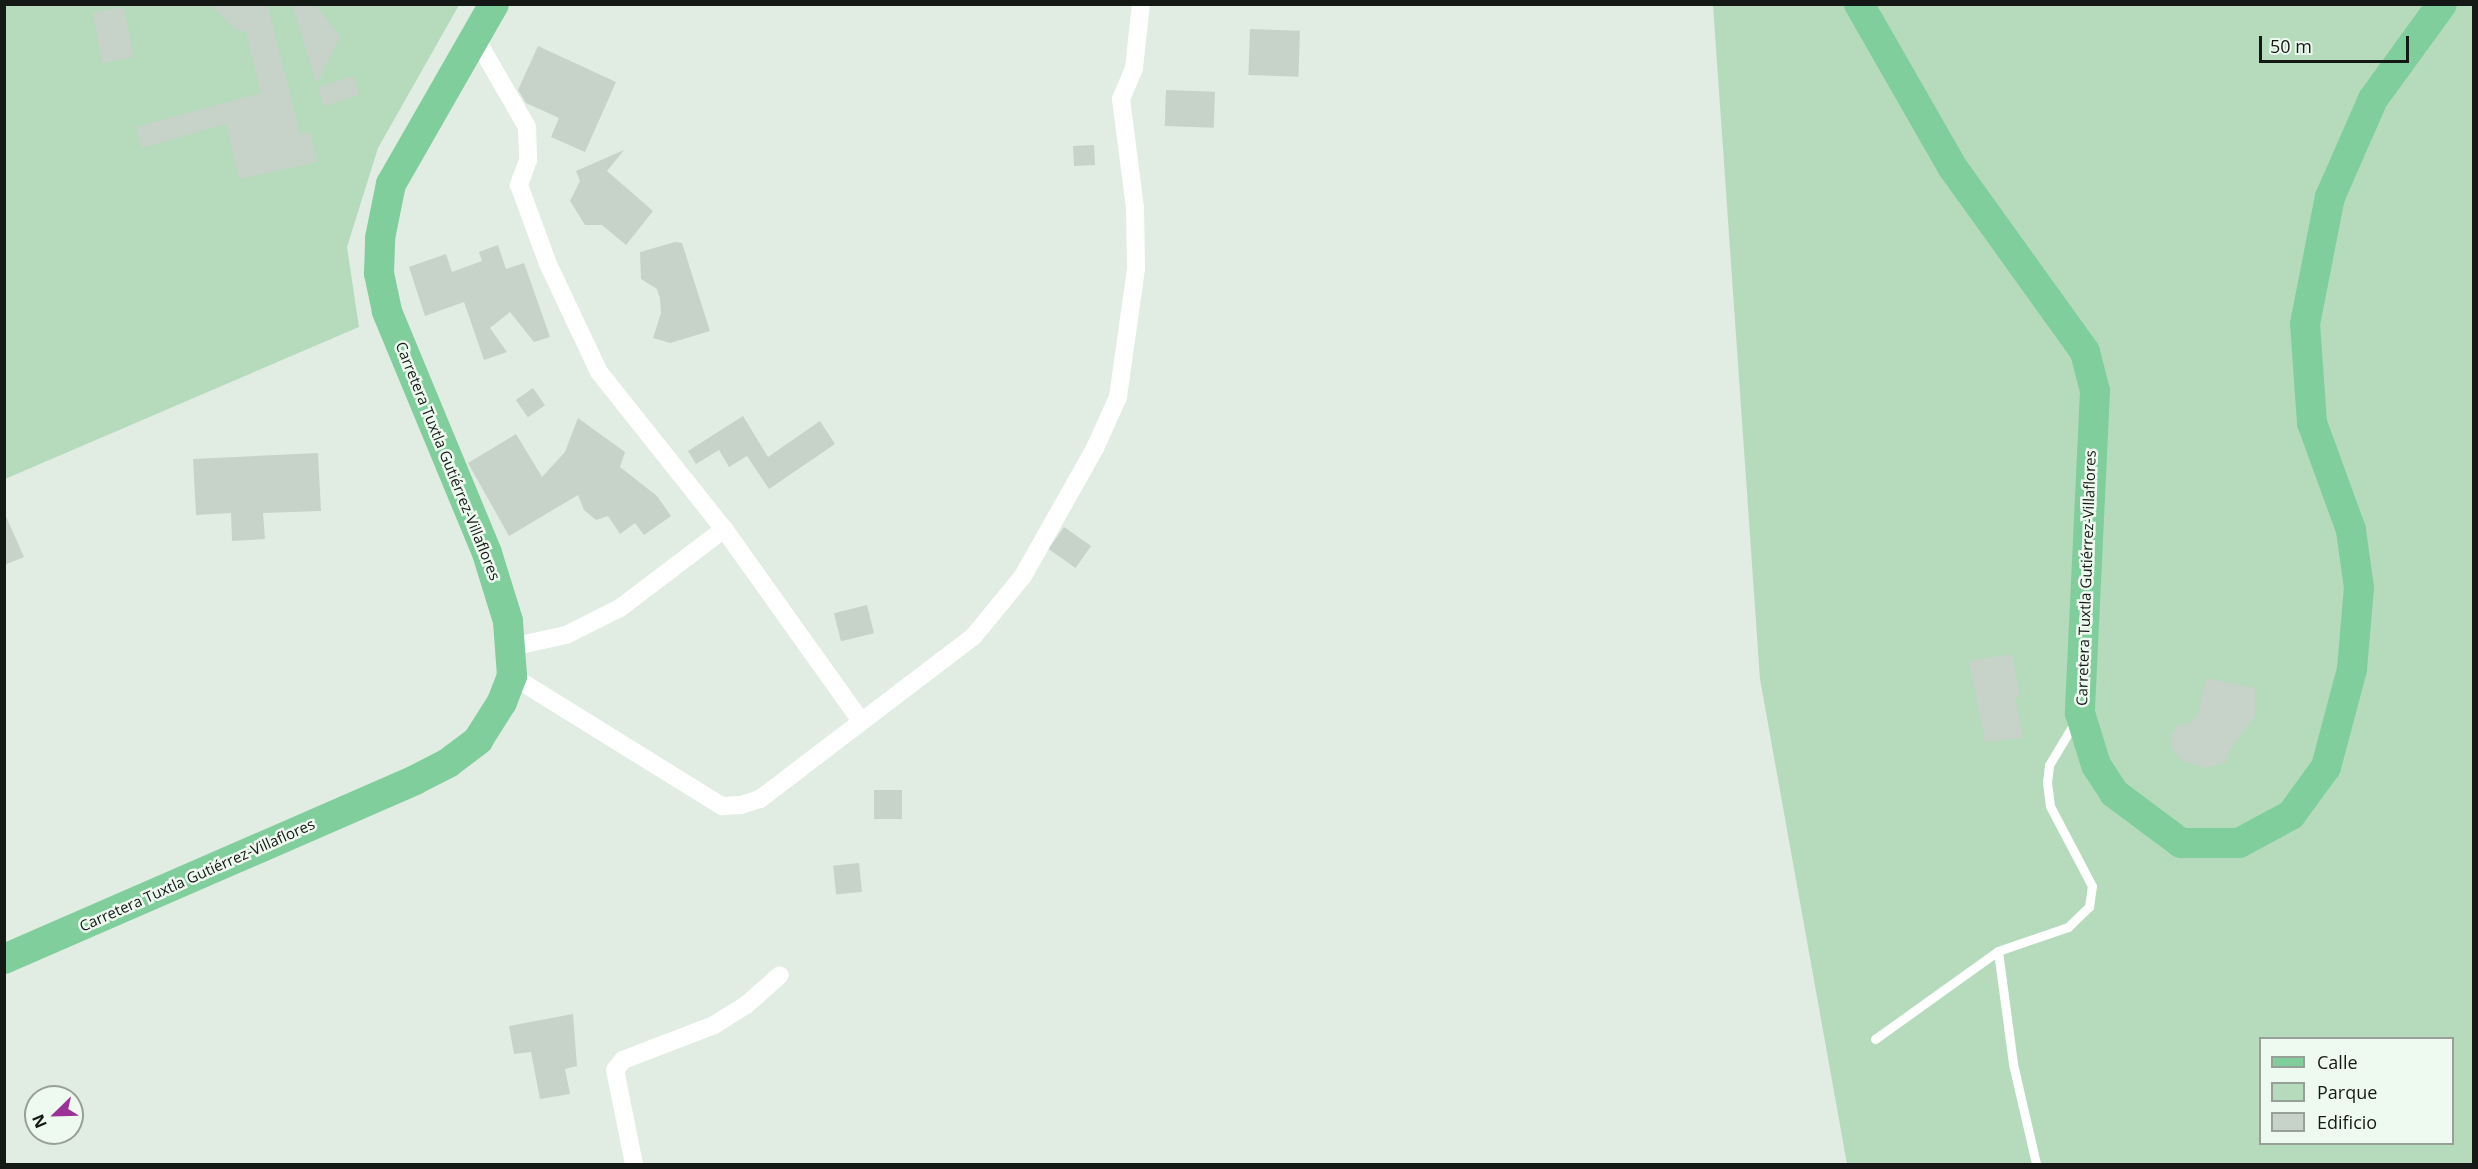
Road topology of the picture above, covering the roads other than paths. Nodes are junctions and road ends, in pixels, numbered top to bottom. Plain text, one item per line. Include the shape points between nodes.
1 (1141, 4) edge
2 (1859, 4) edge
3 (2442, 4) edge
4 (491, 6) edge
5 (475, 37) junction
6 (724, 529) junction
7 (511, 662) junction
8 (2080, 713) junction
9 (860, 720) junction
10 (1998, 951) junction
11 (4, 959) edge
12 (780, 975) dead end
13 (1875, 1039) dead end
14 (634, 1164) edge
15 (2036, 1164) edge

1 - 9 street via 1134,68 1121,99 1135,208 1136,269 1118,397 1095,448 1023,576 973,637
2 - 8 main road, Carretera Tuxtla Gutiérrez-Villaflores via 1953,168 2085,352 2095,391
3 - 8 main road, Carretera Tuxtla Gutiérrez-Villaflores via 2373,99 2330,197 2306,324 2312,423 2351,530 2359,588 2352,669 2326,767 2291,814 2240,843 2181,843 2114,793 2096,765
4 - 5 main road, Carretera Tuxtla Gutiérrez-Villaflores
5 - 6 street via 527,127 528,160 519,185 548,264 599,372
5 - 7 main road, Carretera Tuxtla Gutiérrez-Villaflores via 391,184 380,238 379,273 387,311 487,553 508,621
6 - 7 street via 620,608
6 - 9 street
7 - 9 street via 722,806 760,799
7 - 11 main road, Carretera Tuxtla Gutiérrez-Villaflores via 502,702 478,740 448,763
8 - 10 lane via 2049,765 2047,782 2050,806 2092,886 2089,907 2068,927
10 - 13 lane
10 - 15 lane via 2013,1064
12 - 14 street via 746,1005 714,1025 622,1060 615,1070

